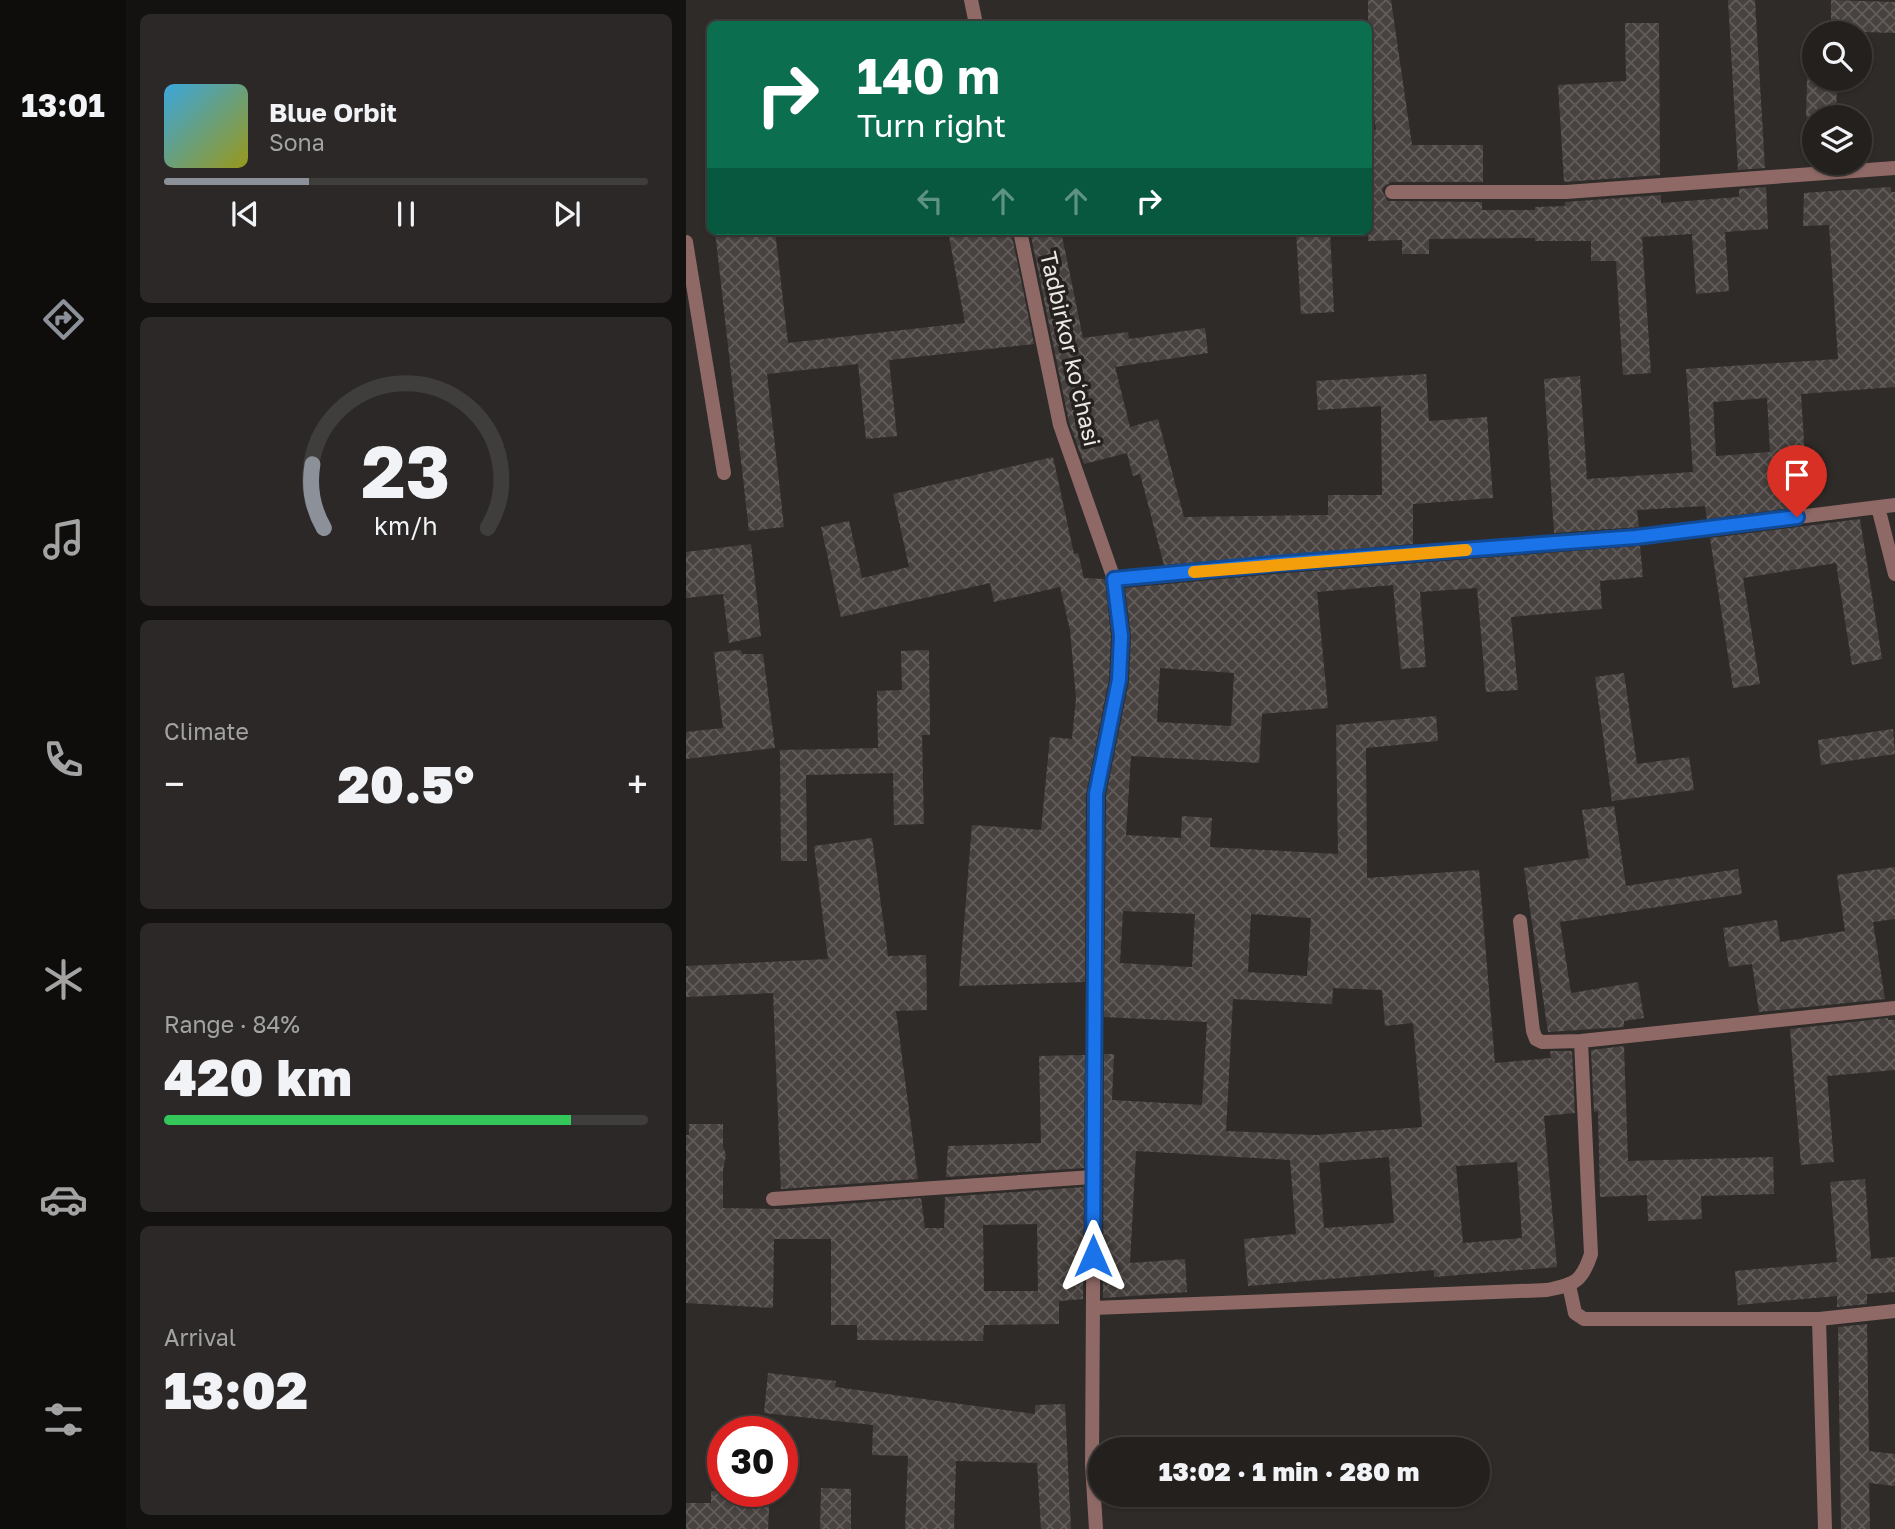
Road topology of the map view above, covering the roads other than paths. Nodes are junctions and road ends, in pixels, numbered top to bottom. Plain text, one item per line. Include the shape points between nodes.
1 (971, 0) edge
2 (975, 21) edge
3 (1895, 168) edge
4 (1392, 192) dead end
5 (1021, 235) edge
6 (686, 243) edge
7 (724, 472) dead end
8 (1895, 505) edge
9 (1878, 506) junction
10 (1895, 574) edge
11 (1114, 579) junction
12 (1520, 921) dead end
13 (1895, 1008) edge
14 (1581, 1041) junction
15 (1093, 1177) junction
16 (773, 1199) dead end
17 (1569, 1285) junction
18 (1093, 1308) junction
19 (1895, 1311) edge
20 (1819, 1319) junction
21 (1096, 1529) edge
22 (1825, 1529) edge

1 - 2 street
3 - 4 street via 1566,192
5 - 11 street, Tadbirkor koʻchasi via 1060,425
6 - 7 street
8 - 9 street
9 - 10 street
9 - 11 street via 1636,537
11 - 15 street, Tadbirkor koʻchasi via 1121,636 1119,680 1096,794
12 - 14 street via 1536,1040
13 - 14 street
14 - 17 street via 1591,1254 1584,1275
15 - 16 street
15 - 18 street, Tadbirkor koʻchasi
17 - 18 street via 1547,1290
17 - 20 street via 1575,1313 1584,1319
18 - 21 street, Tadbirkor koʻchasi
19 - 20 street
20 - 22 street

